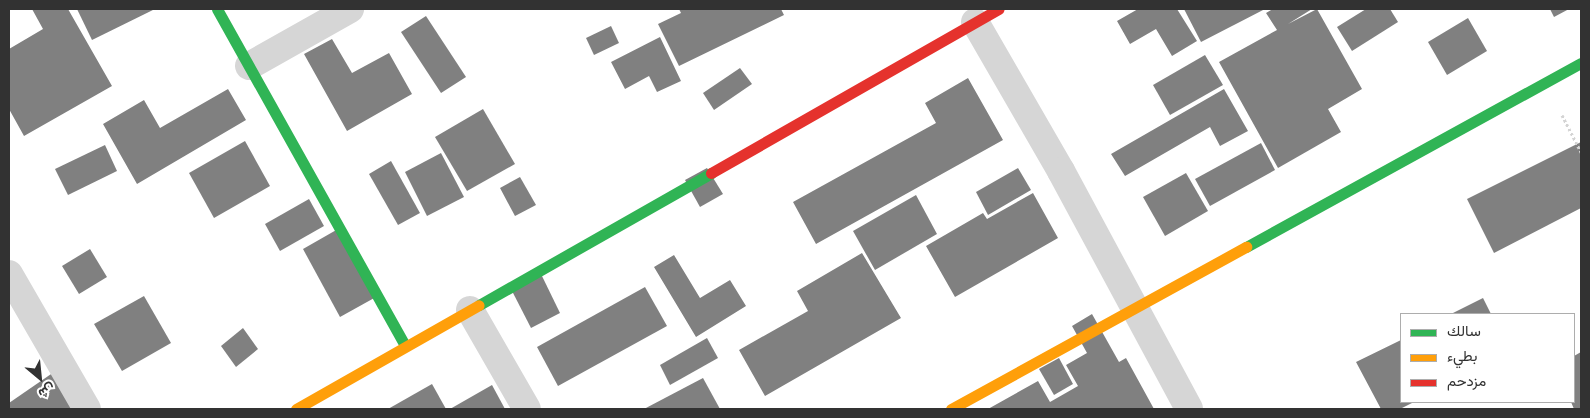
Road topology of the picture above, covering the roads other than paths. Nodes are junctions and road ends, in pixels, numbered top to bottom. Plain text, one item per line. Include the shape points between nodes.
1 (217, 9) edge
2 (350, 9) edge
3 (998, 9) edge
4 (975, 22) junction
5 (1581, 64) edge
6 (249, 66) junction
7 (9, 274) edge
8 (1137, 309) junction
9 (470, 310) junction
10 (405, 346) junction
11 (87, 409) edge
12 (296, 409) edge
13 (527, 409) edge
14 (951, 409) edge
15 (1189, 409) edge

1 - 6 street
2 - 6 street
3 - 4 street
4 - 8 street
4 - 9 street
5 - 8 street
6 - 10 street
7 - 11 street
8 - 14 street
8 - 15 street
9 - 10 street
9 - 13 street
10 - 12 street

